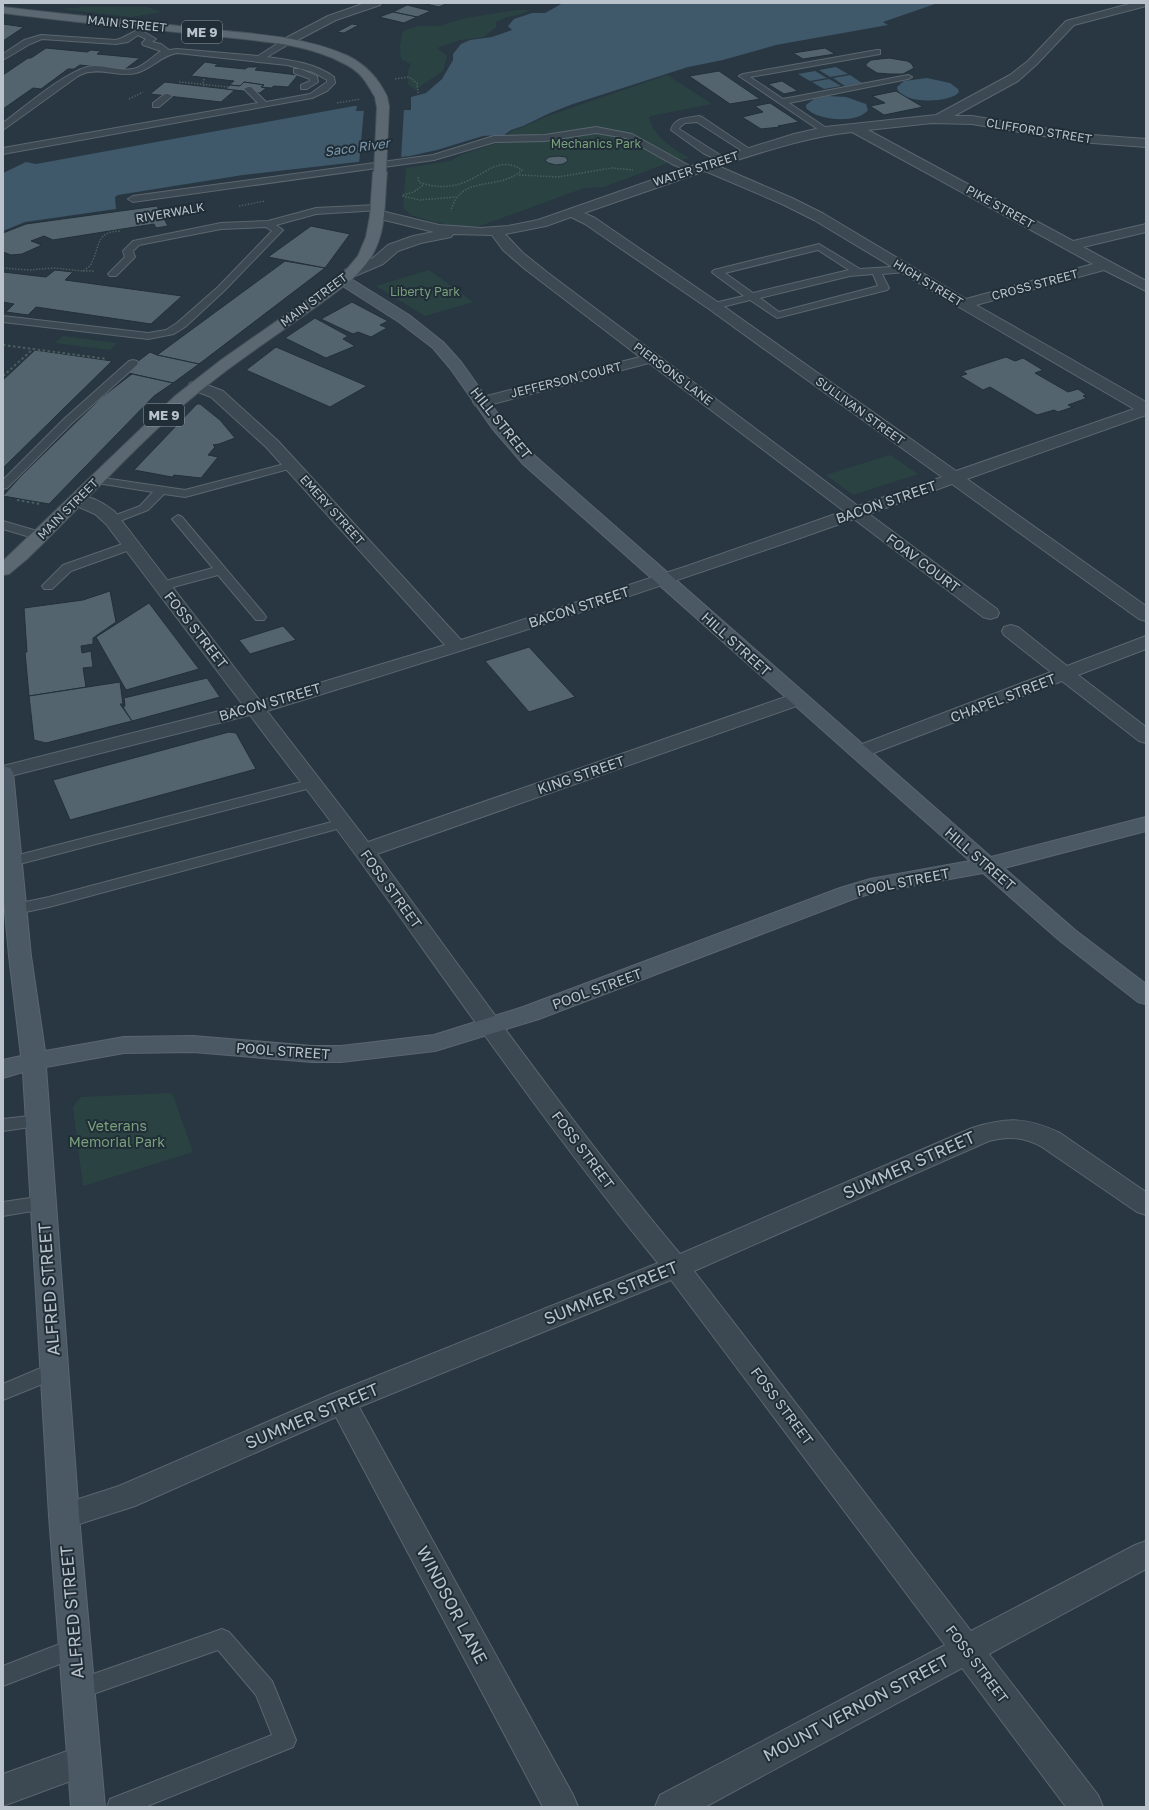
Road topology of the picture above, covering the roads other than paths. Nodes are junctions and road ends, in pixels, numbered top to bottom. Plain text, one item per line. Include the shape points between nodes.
1 (376, 3) edge
2 (1146, 3) edge
3 (3, 10) edge
4 (148, 26) junction
5 (137, 32) junction
6 (286, 42) junction
7 (877, 52) dead end
8 (3, 58) edge
9 (259, 59) junction
10 (274, 61) junction
11 (908, 77) dead end
12 (304, 87) dead end
13 (248, 90) road end
14 (168, 96) dead end
15 (782, 102) junction
16 (156, 105) dead end
17 (265, 105) junction
18 (3, 120) edge
19 (932, 120) junction
20 (3, 127) edge
21 (855, 128) junction
22 (825, 131) junction
23 (1146, 144) edge
24 (3, 152) edge
25 (750, 152) junction
26 (724, 160) junction
27 (699, 168) junction
28 (133, 199) dead end
29 (377, 211) junction
30 (572, 212) junction
31 (268, 224) junction
32 (1146, 228) edge
33 (464, 231) junction
34 (496, 231) junction
35 (1071, 246) junction
36 (1106, 265) junction
37 (906, 269) junction
38 (876, 271) junction
39 (858, 272) junction
40 (113, 274) dead end
41 (347, 276) junction
42 (1146, 287) edge
43 (752, 297) junction
44 (964, 304) junction
45 (714, 306) junction
46 (5, 324) edge
47 (652, 358) junction
48 (134, 363) road end
49 (196, 386) junction
50 (480, 402) junction
51 (1146, 410) edge
52 (292, 466) junction
53 (954, 479) junction
54 (97, 480) junction
55 (3, 486) edge
56 (161, 491) junction
57 (78, 500) junction
58 (857, 512) junction
59 (178, 519) dead end
60 (112, 520) junction
61 (3, 525) edge
62 (40, 536) junction
63 (131, 545) junction
64 (3, 570) edge
65 (221, 570) junction
66 (663, 580) junction
67 (48, 586) dead end
68 (162, 586) junction
69 (990, 612) dead end
70 (1146, 615) edge
71 (260, 617) dead end
72 (1011, 630) dead end
73 (1146, 642) edge
74 (457, 646) junction
75 (1065, 674) junction
76 (798, 699) junction
77 (256, 708) junction
78 (1146, 737) edge
79 (859, 752) junction
80 (3, 772) edge
81 (313, 783) junction
82 (343, 823) junction
83 (1146, 824) edge
84 (364, 851) junction
85 (987, 865) junction
86 (9, 871) edge
87 (16, 909) junction
88 (1146, 996) edge
89 (491, 1027) junction
90 (34, 1061) junction
91 (3, 1069) edge
92 (38, 1121) junction
93 (3, 1125) edge
94 (44, 1203) junction
95 (1146, 1205) edge
96 (3, 1209) edge
97 (676, 1267) junction
98 (55, 1370) junction
99 (3, 1392) edge
100 (342, 1402) junction
101 (64, 1516) junction
102 (1146, 1554) edge
103 (75, 1648) junction
104 (966, 1649) junction
105 (3, 1676) edge
106 (79, 1689) junction
107 (84, 1761) junction
108 (3, 1790) edge
109 (88, 1807) edge
110 (118, 1807) edge
111 (561, 1807) edge
112 (672, 1807) edge
113 (1086, 1807) edge

1 - 6 street via 332,18
2 - 19 street via 1072,22 1032,63 1006,84
3 - 4 main road, MAIN STREET / ME 9
4 - 5 lane
4 - 6 main road, MAIN STREET / ME 9
5 - 8 lane via 125,40 111,42 41,37 27,42
5 - 18 lane via 152,39 146,43 162,48 165,53 138,71 88,69 76,72
6 - 9 lane
6 - 29 main road, MAIN STREET / ME 9, bridge via 327,52 350,62 370,77 381,97 383,107
7 - 15 lane via 743,76
9 - 10 lane
9 - 20 lane via 177,51 163,53 135,71 82,71
10 - 12 lane via 275,67 304,73 314,78 314,82
10 - 17 lane via 316,70 326,74 331,83 312,96
11 - 15 lane
13 - 17 lane
14 - 16 lane
15 - 22 lane
17 - 24 lane
19 - 21 street, WATER STREET
19 - 23 street, CLIFFORD STREET via 972,120 1090,139
21 - 22 street, WATER STREET
21 - 35 street, PIKE STREET
22 - 25 street, WATER STREET
25 - 26 street, WATER STREET
25 - 26 lane via 699,119 683,121 676,126 675,130
26 - 27 street, WATER STREET
27 - 28 lane via 675,162 629,136 596,130 545,138 494,140 434,157
27 - 30 street, WATER STREET
27 - 37 street, HIGH STREET via 799,206
29 - 31 lane via 316,211
29 - 33 street via 432,227
29 - 41 main road, MAIN STREET / ME 9 via 376,226 369,248
30 - 34 street, WATER STREET via 541,223
30 - 45 street, SULLIVAN STREET via 590,221
31 - 40 lane via 221,226 136,243 128,251 130,257
31 - 46 lane via 278,230 221,289 170,332 148,336 17,321
32 - 35 street
33 - 34 street, WATER STREET
33 - 41 street via 418,239 393,248 378,261
34 - 47 street, PIERSONS LANE via 498,238 509,248
35 - 36 street, PIKE STREET
36 - 42 street, PIKE STREET
36 - 44 street, CROSS STREET
37 - 38 lane
37 - 44 street, HIGH STREET
38 - 39 lane
38 - 43 lane via 884,288 777,315
39 - 43 lane
39 - 43 lane via 819,247 717,272
41 - 49 main road, MAIN STREET / ME 9
41 - 50 main road, HILL STREET via 439,345 457,366
43 - 45 lane
44 - 51 street, HIGH STREET
45 - 53 street, SULLIVAN STREET
47 - 50 street, JEFFERSON COURT
47 - 58 street, PIERSONS LANE
48 - 55 lane via 68,421
49 - 52 street, EMERY STREET via 217,394
49 - 54 main road, MAIN STREET / ME 9
50 - 66 main road, HILL STREET via 529,460
51 - 53 street, BACON STREET
52 - 56 lane via 185,494
52 - 74 street, EMERY STREET
53 - 58 street, BACON STREET
53 - 70 street, SULLIVAN STREET
54 - 56 lane
54 - 57 main road, MAIN STREET / ME 9
56 - 60 lane via 144,508
57 - 60 street, FOSS STREET via 96,506
57 - 62 main road, MAIN STREET / ME 9
58 - 66 street, BACON STREET
58 - 69 street, FOAV COURT
59 - 65 lane
60 - 63 street, FOSS STREET
61 - 62 lane
62 - 64 main road, MAIN STREET / ME 9
63 - 67 lane via 67,568
63 - 68 street, FOSS STREET
65 - 68 lane
65 - 71 lane
66 - 74 street, BACON STREET
66 - 76 main road, HILL STREET
68 - 77 street, FOSS STREET
72 - 75 street
73 - 75 street, CHAPEL STREET
74 - 77 street, BACON STREET
75 - 78 street
75 - 79 street, CHAPEL STREET
76 - 79 main road, HILL STREET
76 - 84 street, KING STREET
77 - 80 street, BACON STREET
77 - 81 street, FOSS STREET
79 - 85 main road, HILL STREET
80 - 86 main road, ALFRED STREET
81 - 82 street, FOSS STREET
81 - 86 lane
82 - 84 street, FOSS STREET
82 - 87 lane
83 - 85 main road, POOL STREET
84 - 89 street, FOSS STREET
85 - 88 main road, HILL STREET via 1068,935
85 - 89 main road, POOL STREET via 870,886 848,893 724,942
86 - 87 main road, ALFRED STREET
87 - 90 main road, ALFRED STREET
89 - 90 main road, POOL STREET via 435,1043 341,1054 167,1043 124,1045
89 - 97 street, FOSS STREET via 627,1208
90 - 91 main road, POOL STREET
90 - 92 main road, ALFRED STREET
92 - 93 lane
92 - 94 main road, ALFRED STREET
94 - 96 lane
94 - 98 main road, ALFRED STREET
95 - 97 street, SUMMER STREET via 1038,1133 1027,1129 996,1129
97 - 100 street, SUMMER STREET
97 - 104 street, FOSS STREET
98 - 99 lane
98 - 101 main road, ALFRED STREET
100 - 101 street, SUMMER STREET via 125,1497
100 - 111 street, WINDSOR LANE
101 - 103 main road, ALFRED STREET
102 - 104 street, MOUNT VERNON STREET
103 - 105 lane
103 - 106 main road, ALFRED STREET
104 - 112 street, MOUNT VERNON STREET
104 - 113 street, FOSS STREET
106 - 107 main road, ALFRED STREET
106 - 110 lane via 222,1639 264,1688 285,1740
107 - 108 street
107 - 109 main road, ALFRED STREET

